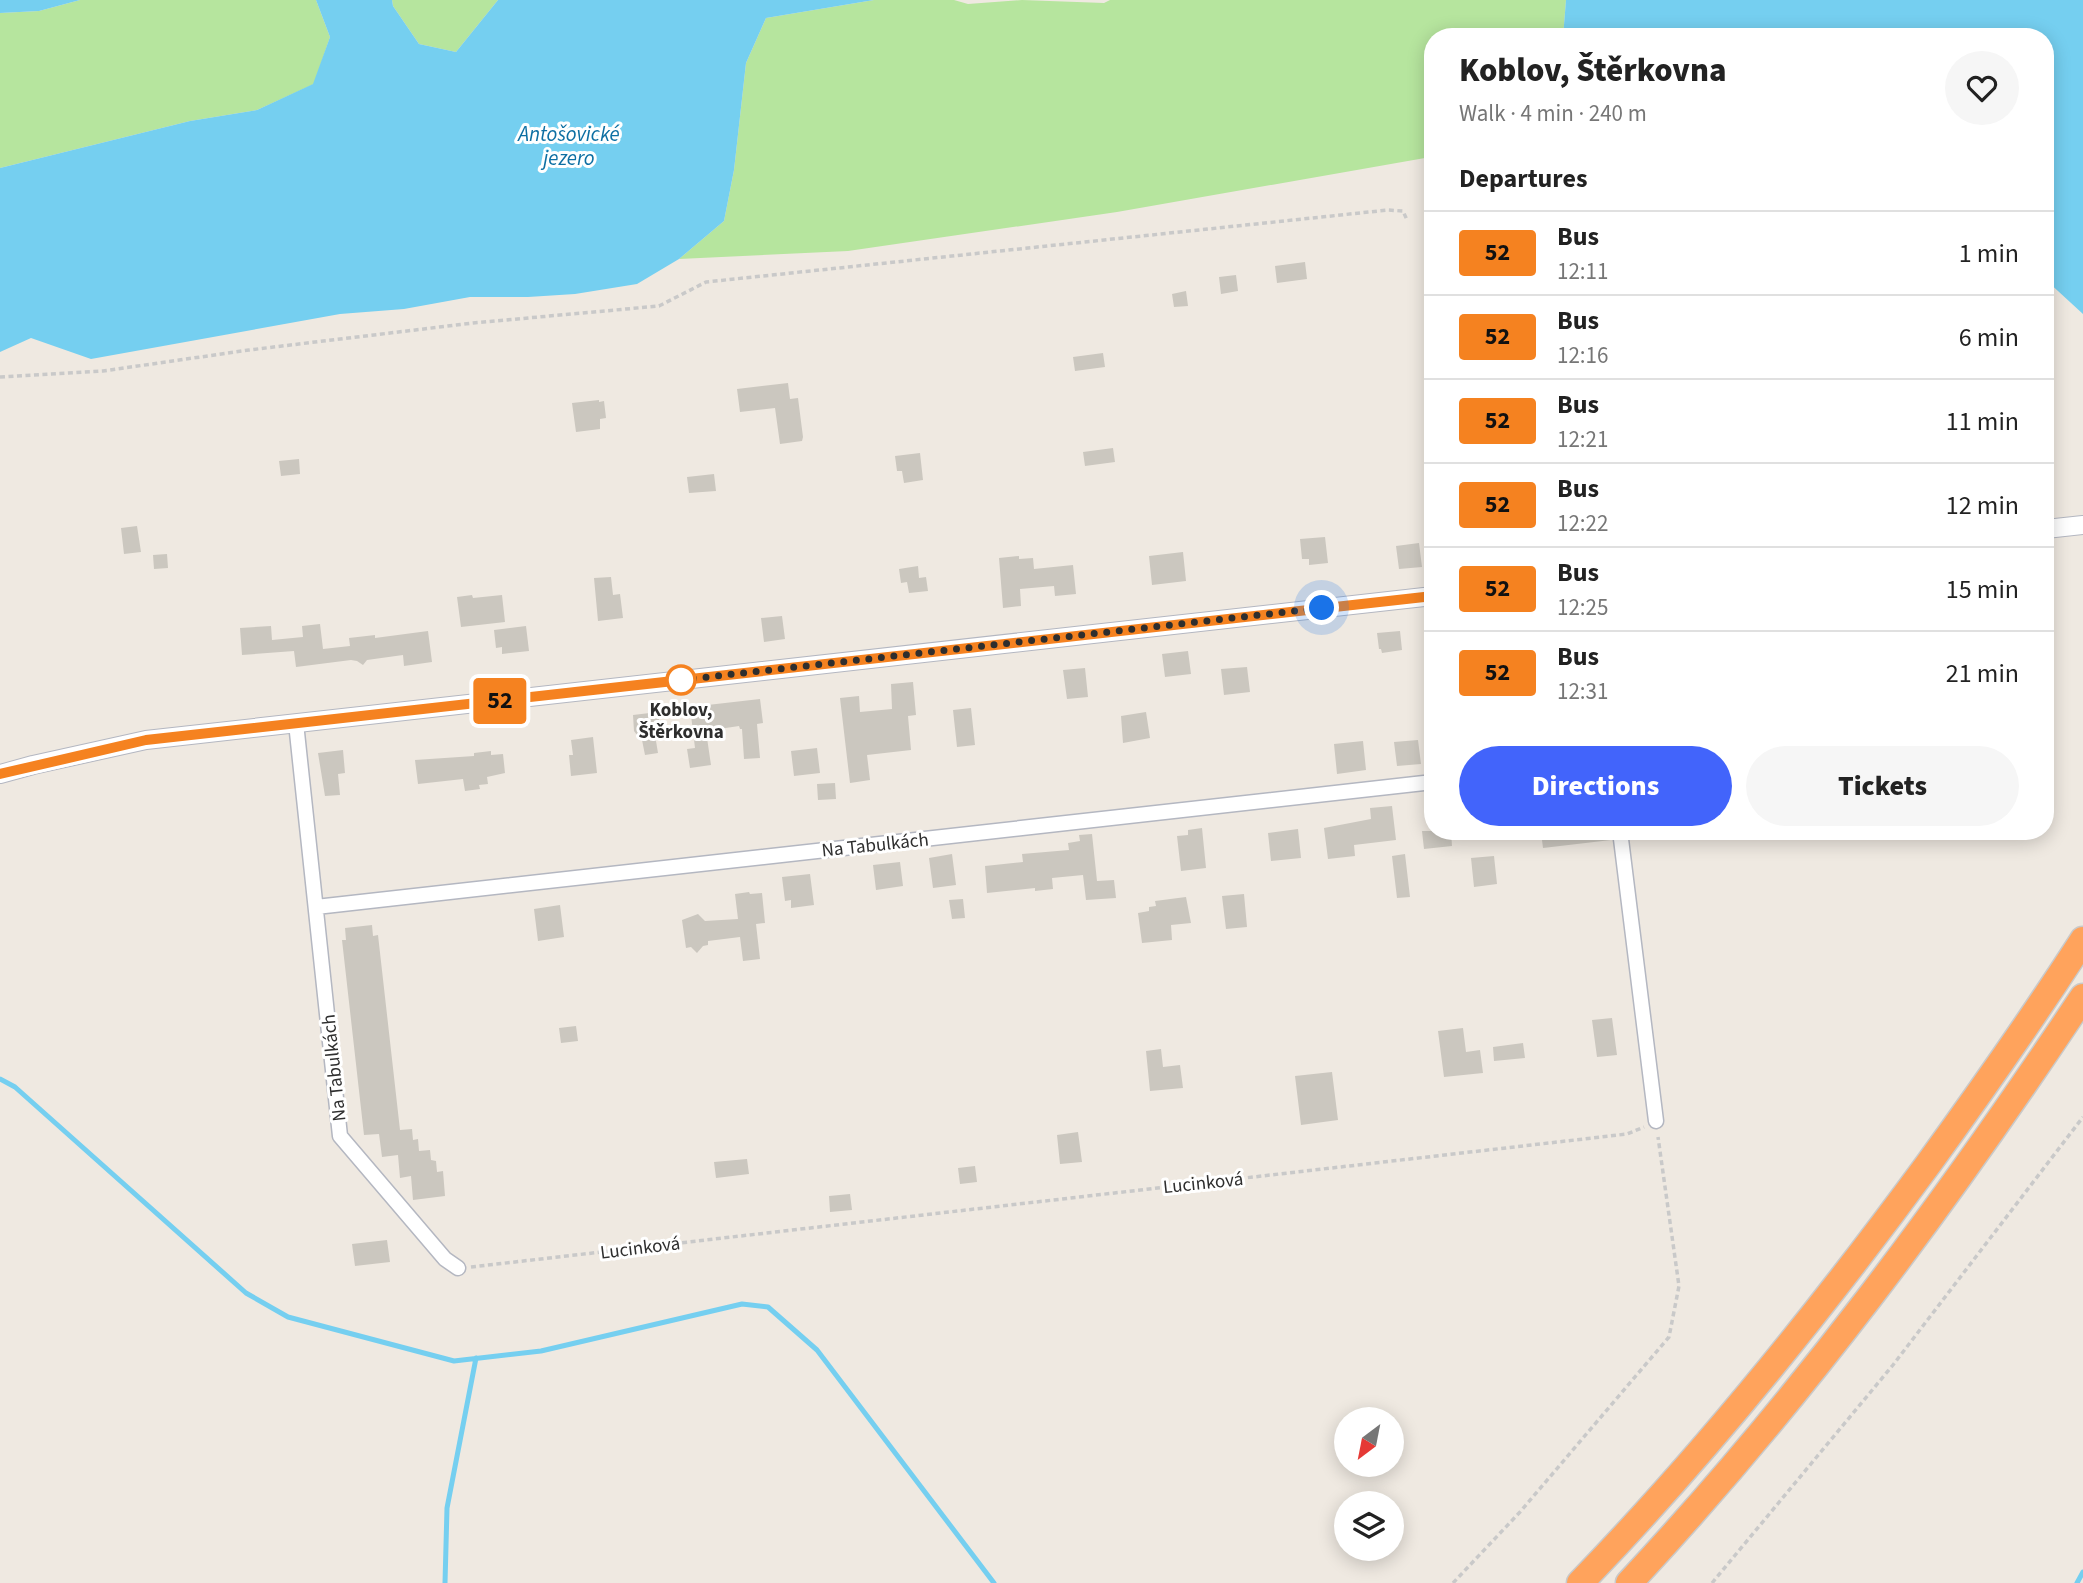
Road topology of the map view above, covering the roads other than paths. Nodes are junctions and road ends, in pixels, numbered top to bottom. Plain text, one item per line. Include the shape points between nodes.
1 (2083, 525) edge
2 (2054, 528) edge
3 (1424, 597) edge
4 (296, 723) junction
5 (0, 774) edge
6 (1424, 783) edge
7 (1621, 840) edge
8 (316, 907) junction
9 (2083, 940) edge
10 (2083, 997) edge
11 (1656, 1121) road end
12 (458, 1268) road end
13 (1580, 1583) edge
14 (1629, 1583) edge

1 - 2 street
3 - 4 street
4 - 5 street via 146,740
4 - 8 street, Na Tabulkách
6 - 8 street, Na Tabulkách
7 - 11 street
8 - 12 street, Na Tabulkách via 340,1136 445,1259
9 - 13 highway via 1981,1090 1854,1263 1731,1417
10 - 14 highway via 1900,1258 1765,1429

